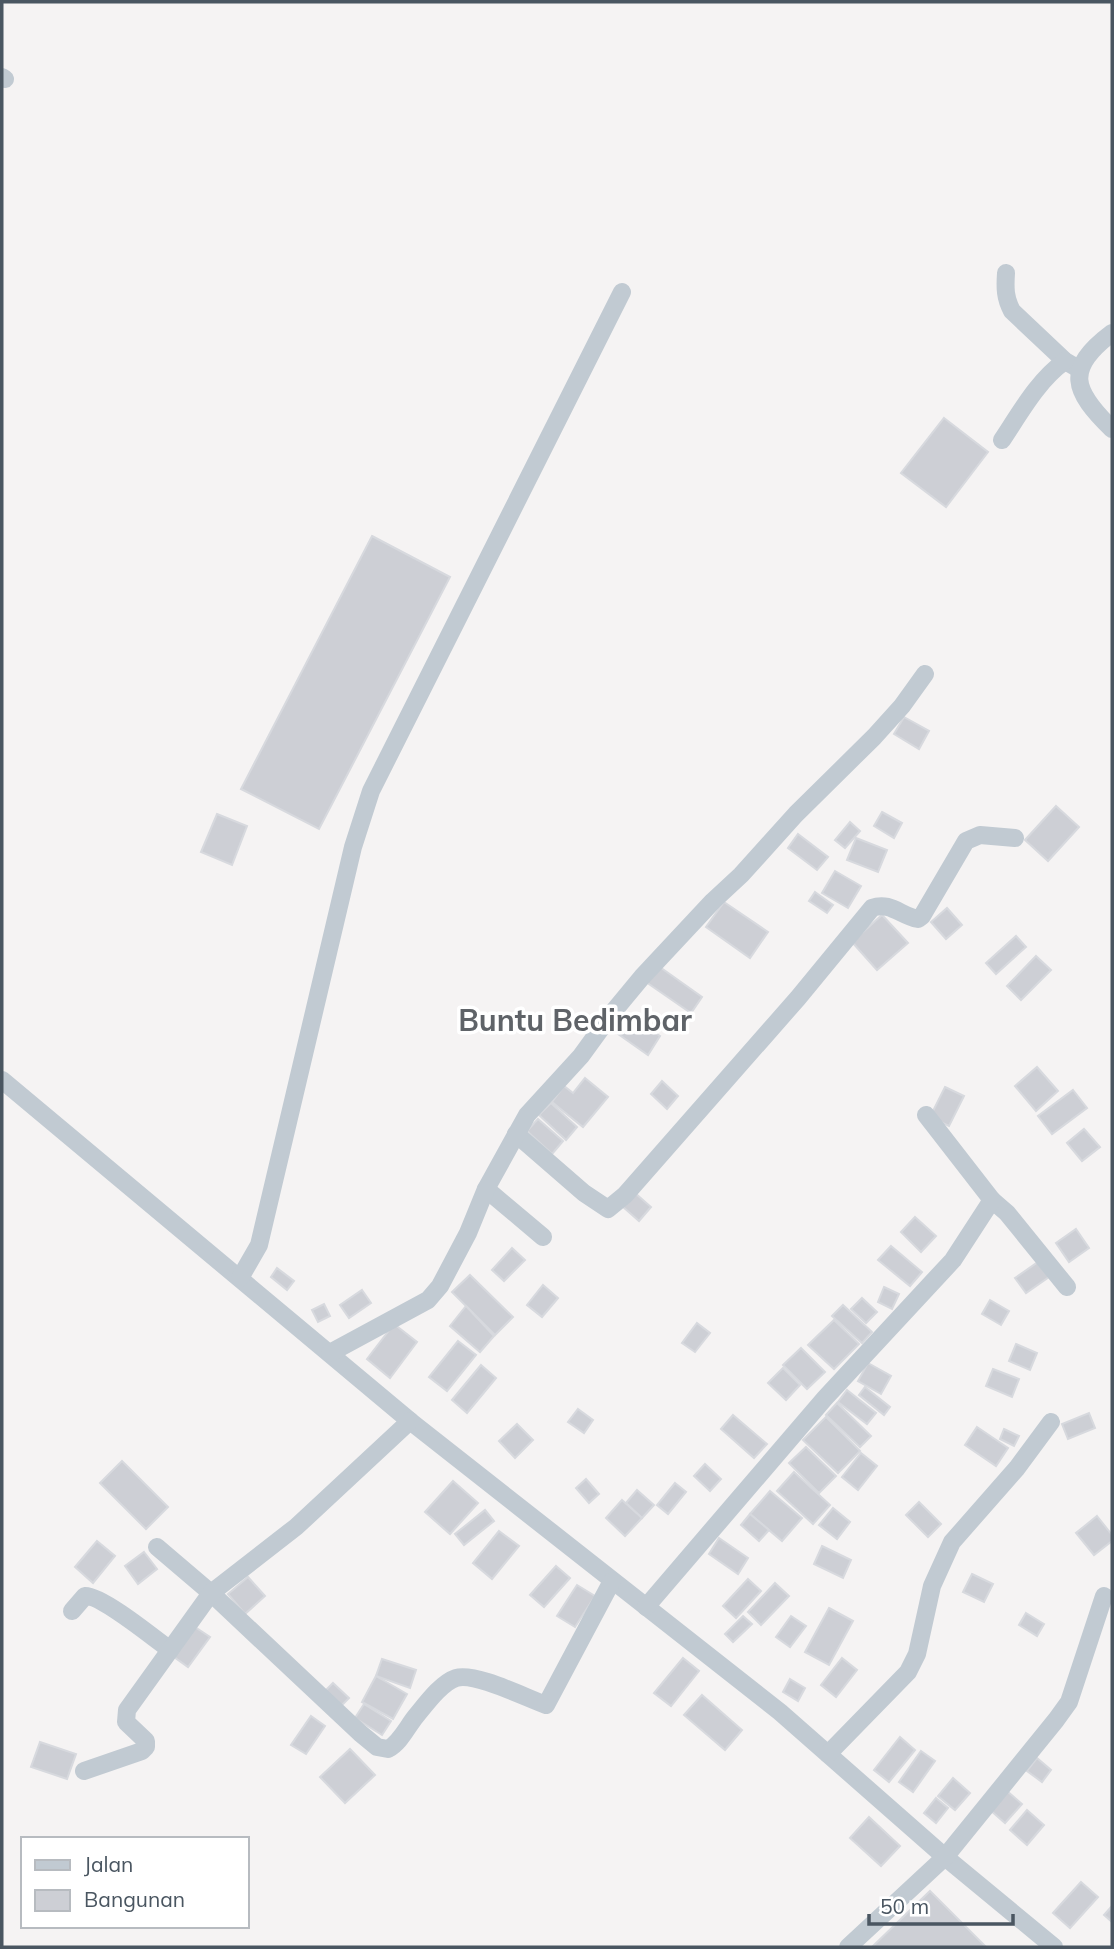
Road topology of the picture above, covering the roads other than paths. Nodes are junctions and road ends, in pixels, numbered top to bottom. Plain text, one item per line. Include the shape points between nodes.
1 (1006, 273) dead end
2 (622, 292) dead end
3 (1112, 333) edge
4 (1072, 365) junction
5 (1112, 429) edge
6 (1002, 440) dead end
7 (925, 674) dead end
8 (1015, 838) dead end
9 (2, 1080) edge
10 (926, 1115) dead end
11 (516, 1134) junction
12 (486, 1189) junction
13 (992, 1200) junction
14 (543, 1237) dead end
15 (240, 1278) junction
16 (1067, 1286) dead end
17 (330, 1353) junction
18 (410, 1421) junction
19 (1051, 1422) dead end
20 (157, 1547) dead end
21 (612, 1581) junction
22 (211, 1594) junction
23 (1104, 1596) dead end
24 (646, 1607) junction
25 (72, 1611) dead end
26 (170, 1650) junction
27 (828, 1754) junction
28 (84, 1771) dead end
29 (945, 1857) junction
30 (848, 1947) edge
31 (1054, 1947) edge

1 - 4 street via 1004,289 1012,311
2 - 15 street via 371,791 353,847 259,1245
3 - 4 street
4 - 5 street via 1083,396
4 - 6 street via 1055,368
7 - 11 street via 874,737 642,977
8 - 11 street via 979,835 966,841 918,919 880,905 872,908 798,998 608,1209
9 - 15 street
10 - 13 street
11 - 12 street
12 - 14 street
12 - 17 street via 448,1274 428,1300
13 - 16 street
13 - 24 street via 953,1260 825,1398
15 - 17 street
17 - 18 street
18 - 21 street
18 - 22 street via 296,1527
19 - 27 street via 952,1542 932,1586 917,1654 908,1672
20 - 22 street
21 - 22 street via 546,1705 477,1679 456,1678 436,1693 388,1749 360,1732
21 - 24 street
22 - 26 street
23 - 29 street via 1069,1702
24 - 27 street
25 - 26 street via 89,1595
26 - 28 street via 127,1710 126,1722 146,1741 146,1747
27 - 29 street
29 - 30 street
29 - 31 street

